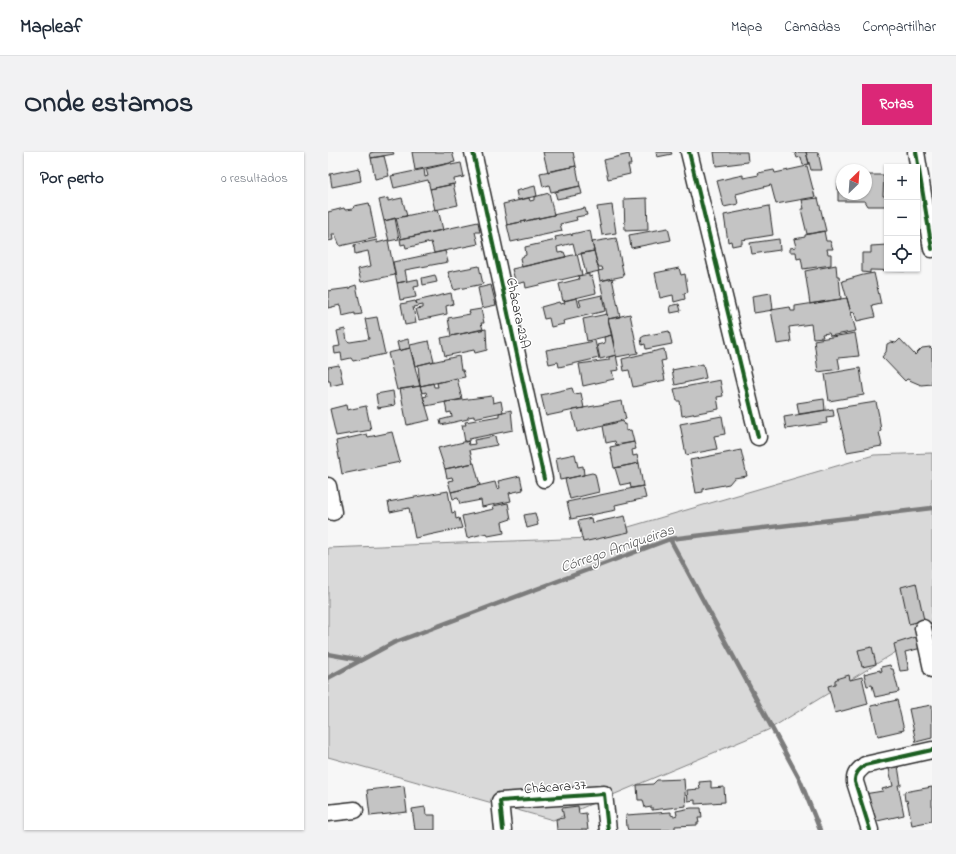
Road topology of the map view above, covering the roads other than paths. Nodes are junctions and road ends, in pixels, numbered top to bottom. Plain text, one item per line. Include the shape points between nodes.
1 (474, 152) edge
2 (688, 152) edge
3 (916, 152) edge
4 (932, 249) edge
5 (758, 437) dead end
6 (544, 479) dead end
7 (328, 486) edge
8 (334, 512) dead end
9 (923, 628) dead end
10 (932, 669) edge
11 (932, 750) edge
12 (355, 810) dead end
13 (328, 813) edge
14 (503, 830) edge
15 (608, 830) edge
16 (870, 830) edge

1 - 6 street, Chácara 23A
2 - 5 street
3 - 4 street
7 - 8 street
9 - 10 street
11 - 16 street via 865,765 858,771 855,782
12 - 13 street
14 - 15 street, Chácara 37 via 500,801 604,794

